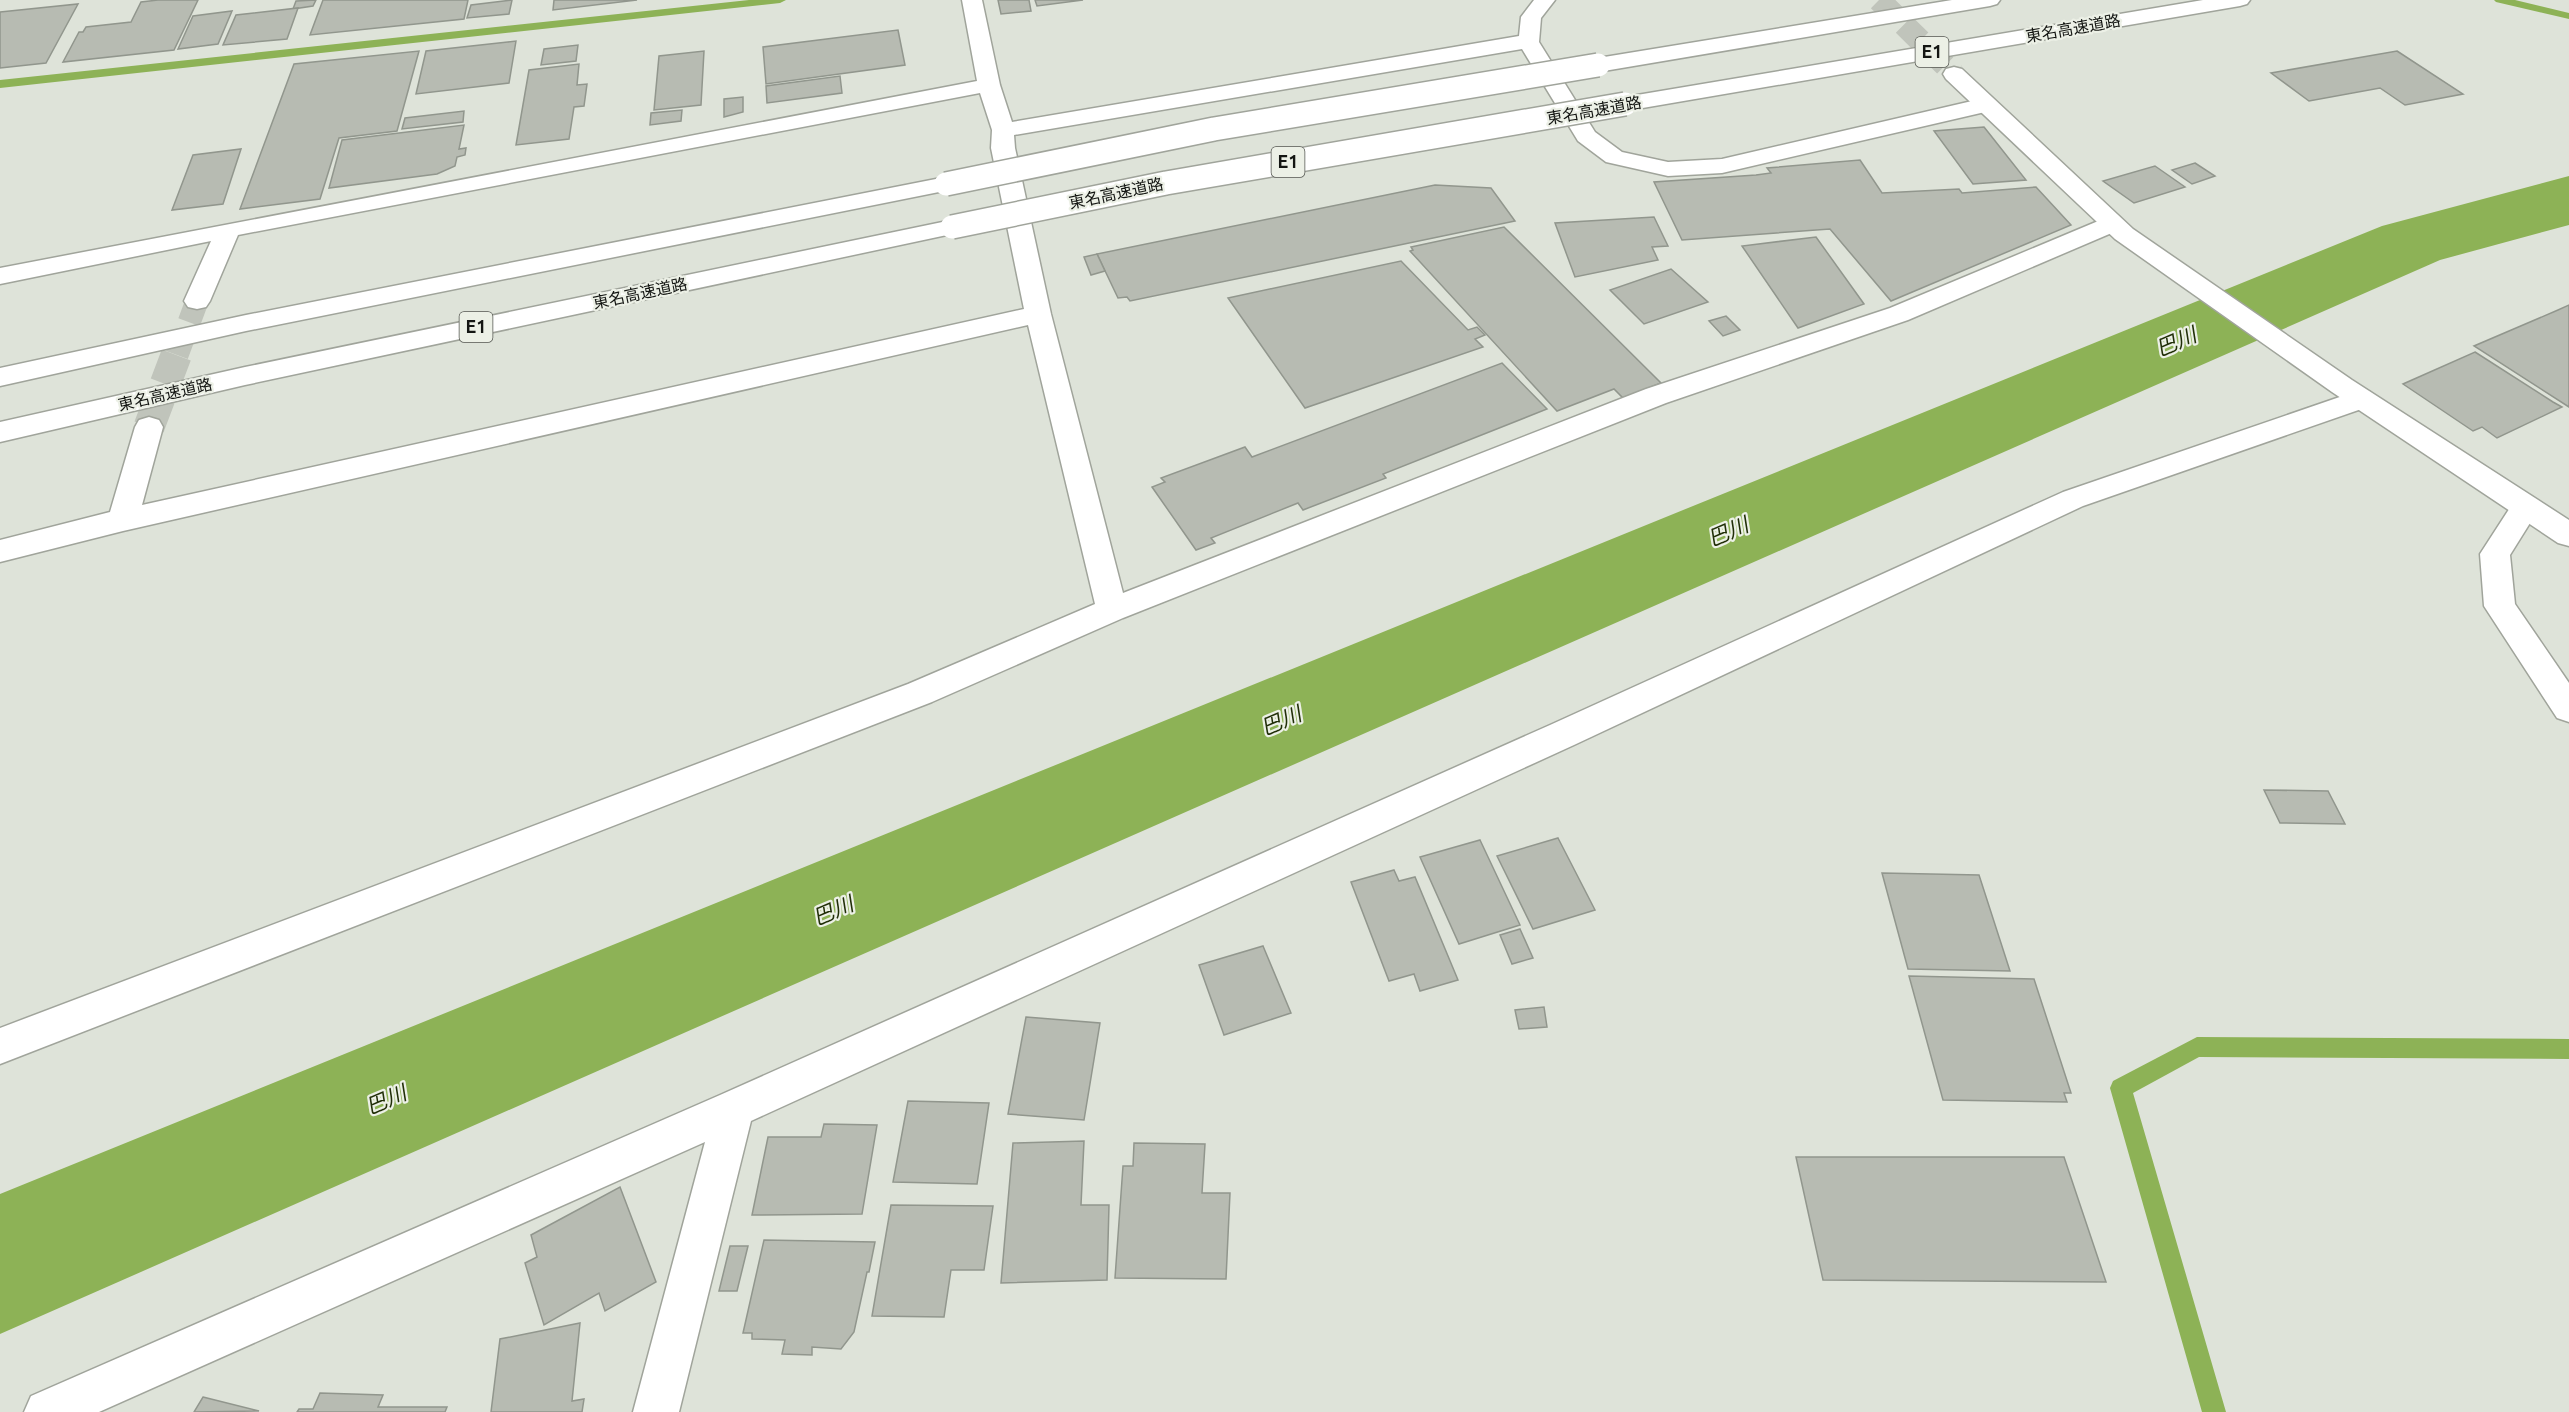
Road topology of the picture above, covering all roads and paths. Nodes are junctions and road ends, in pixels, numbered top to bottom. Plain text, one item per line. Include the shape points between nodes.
1 (972, 0) edge
2 (1545, 0) edge
3 (1990, 0) edge
4 (2240, 0) edge
5 (1529, 42) junction
6 (1954, 74) tunnel mouth
7 (989, 85) junction
8 (1985, 105) junction
9 (1003, 130) junction
10 (2118, 229) junction
11 (228, 230) junction
12 (0, 276) edge
13 (197, 301) tunnel mouth
14 (1038, 314) junction
15 (0, 377) edge
16 (2351, 393) junction
17 (149, 427) tunnel mouth
18 (0, 432) edge
19 (2525, 507) junction
20 (123, 520) junction
21 (2569, 535) edge
22 (0, 551) edge
23 (1112, 610) junction
24 (2569, 709) edge
25 (0, 1046) edge
26 (734, 1109) junction
27 (47, 1412) edge
28 (656, 1412) edge

1 - 7 main road
2 - 5 main road via 1531,17
3 - 15 main road, E1, bridge via 1214,129 258,320
4 - 18 main road, 東名高速道路 / E1, bridge via 1166,183 245,376
5 - 8 main road via 1586,136 1614,157 1668,169 1722,166
5 - 9 main road
6 - 8 main road
7 - 9 main road
7 - 11 main road
8 - 10 main road
9 - 14 main road
10 - 16 main road
10 - 23 main road via 1899,314 1656,396
11 - 12 main road
11 - 13 main road
14 - 20 main road
14 - 23 main road
16 - 19 main road
16 - 26 main road via 2073,499
17 - 20 main road
19 - 21 main road
19 - 24 main road via 2495,554 2500,606
20 - 22 main road
23 - 25 main road via 920,693
26 - 27 main road
26 - 28 main road

